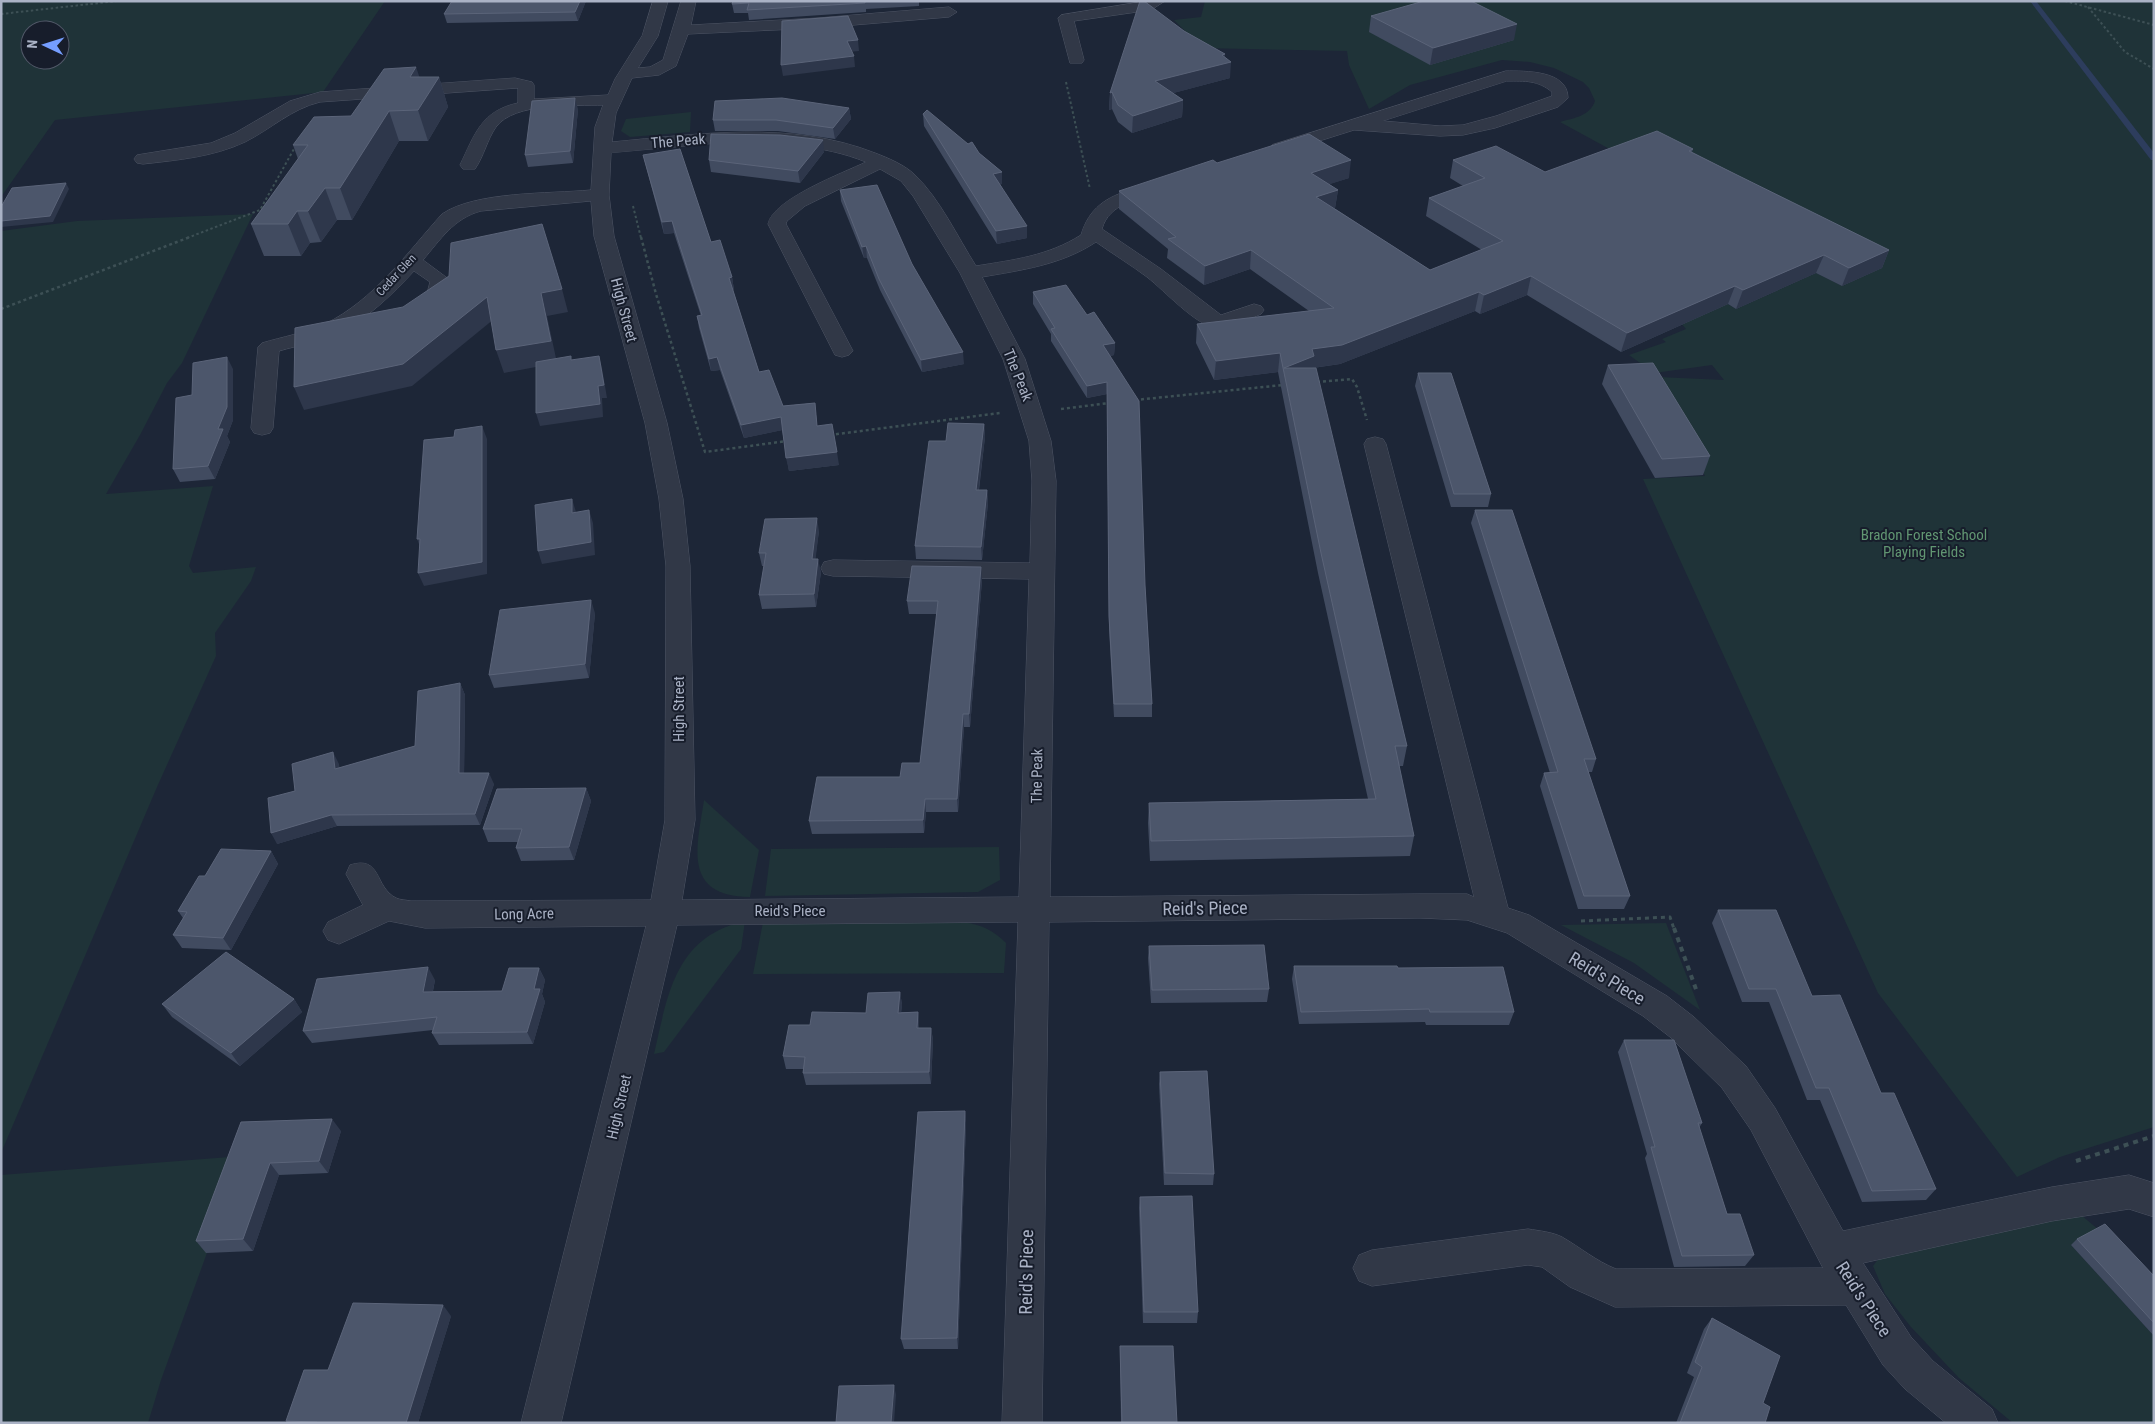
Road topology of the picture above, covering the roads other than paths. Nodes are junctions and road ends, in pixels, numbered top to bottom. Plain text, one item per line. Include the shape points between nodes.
1 (662, 1) edge
2 (689, 1) edge
3 (1158, 1) edge
4 (949, 12) dead end
5 (682, 30) junction
6 (1076, 60) dead end
7 (628, 73) junction
8 (612, 100) junction
9 (526, 106) junction
10 (1353, 125) junction
11 (603, 148) junction
12 (1261, 155) edge
13 (143, 159) dead end
14 (881, 162) junction
15 (469, 166) dead end
16 (1169, 184) edge
17 (600, 195) junction
18 (1095, 222) junction
19 (410, 261) junction
20 (970, 273) junction
21 (1254, 310) dead end
22 (408, 322) edge
23 (376, 326) edge
24 (330, 329) junction
25 (842, 351) dead end
26 (262, 428) dead end
27 (1375, 444) road end
28 (833, 568) dead end
29 (1042, 571) junction
30 (361, 874) dead end
31 (385, 909) junction
32 (1035, 911) junction
33 (665, 912) junction
34 (1494, 914) junction
35 (339, 931) dead end
36 (2154, 1200) edge
37 (1834, 1251) junction
38 (1372, 1268) dead end
39 (1855, 1286) junction
40 (1942, 1410) edge
41 (541, 1423) edge
42 (1022, 1423) edge
43 (1978, 1423) edge

1 - 7 street, High Street via 650,36
2 - 5 street
3 - 6 street via 1146,6 1066,18
4 - 5 street
5 - 7 street via 673,60 665,68
7 - 8 street, High Street
8 - 9 street
8 - 11 street, High Street via 604,127
9 - 13 street via 526,85 515,83 323,97 291,105 228,144
9 - 15 street via 504,112 492,120
10 - 10 street via 1506,76 1535,76 1552,83 1560,91 1560,98 1552,103 1453,131 1381,124
10 - 12 street
11 - 14 street, The Peak via 760,136 813,141
11 - 17 street, High Street
14 - 20 street, The Peak via 915,185
14 - 25 street via 798,202 778,219 777,224
16 - 18 street via 1114,202
17 - 19 street, Cedar Glen via 480,205 462,210 449,218
17 - 33 street, High Street via 604,236 656,423 671,499 678,566 680,820
18 - 20 street via 1090,238 1060,256
18 - 21 street via 1204,314 1220,323
19 - 22 street via 440,280 440,291 435,302
19 - 24 street, Cedar Glen via 361,310
20 - 29 street, The Peak via 1014,360 1040,441 1044,481
23 - 24 street
24 - 26 street, Cedar Glen via 269,346
27 - 34 street
28 - 29 street
29 - 32 street, The Peak
30 - 31 street via 373,898
31 - 33 street, Long Acre via 425,915
31 - 35 street
32 - 33 street, Reid's Piece
32 - 34 street, Reid's Piece via 1420,906 1467,907
32 - 42 street, Reid's Piece
33 - 41 street, High Street
34 - 37 street, Reid's Piece via 1518,924 1655,1006 1682,1026 1734,1077 1763,1119
36 - 37 street via 2130,1192 2052,1204
37 - 39 street, Reid's Piece
38 - 39 street via 1528,1247 1549,1250 1583,1274 1615,1288
39 - 40 street, Reid's Piece
40 - 43 street, Reid's Piece

